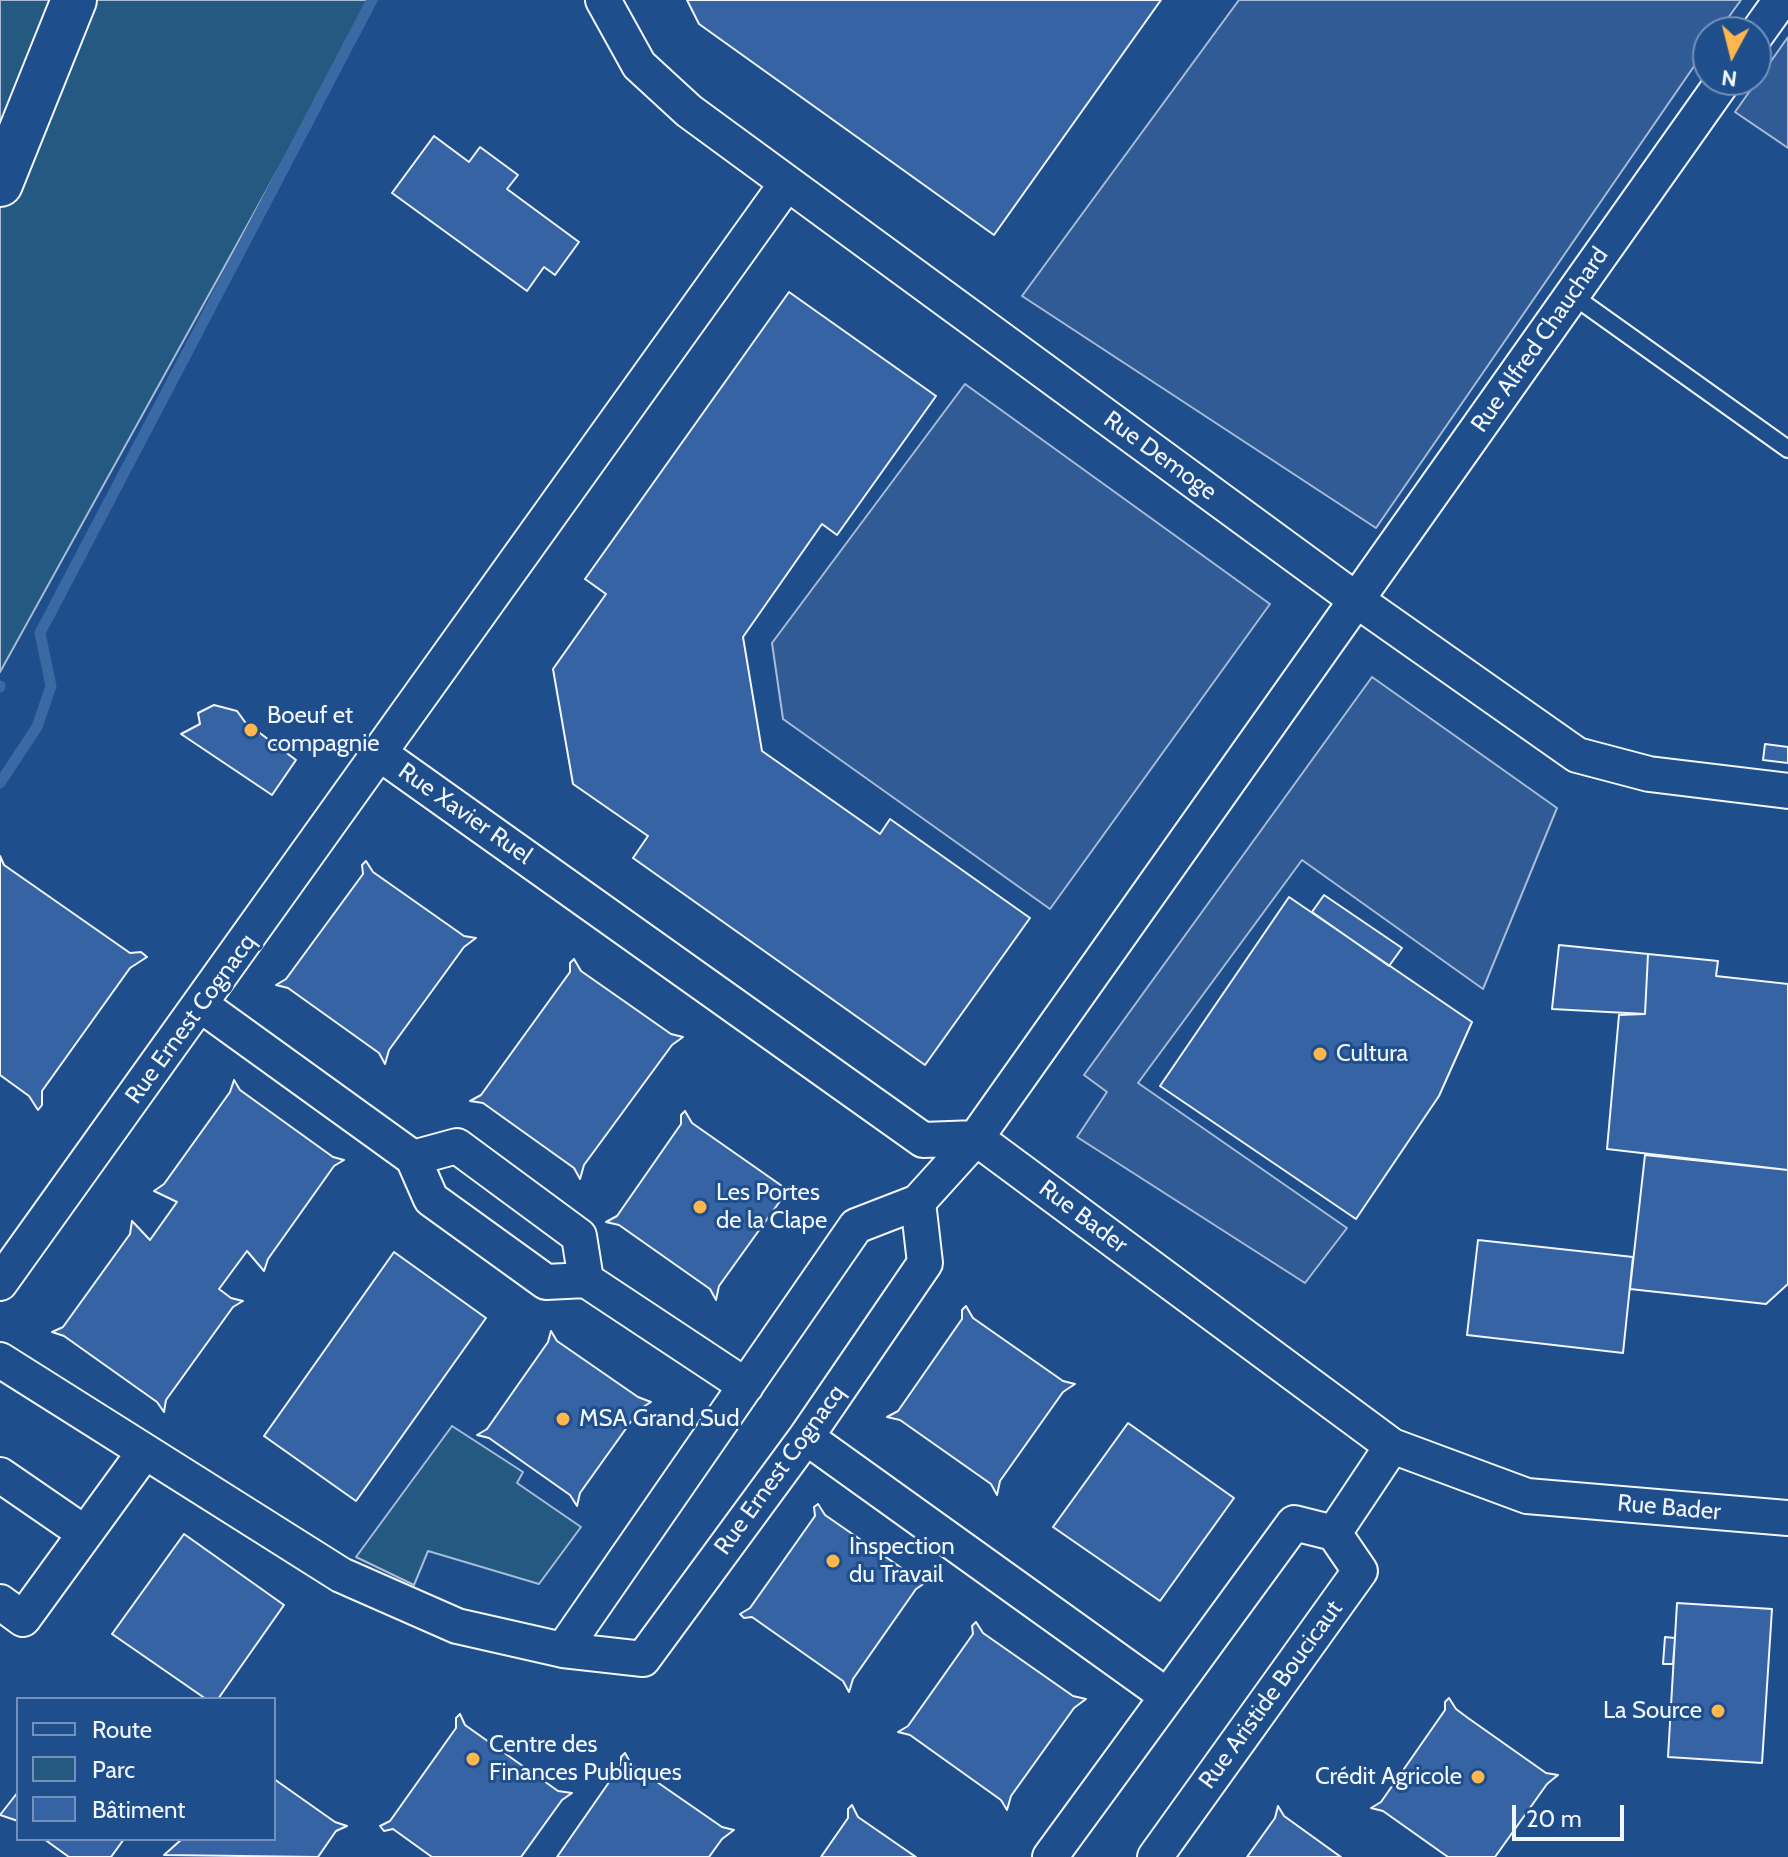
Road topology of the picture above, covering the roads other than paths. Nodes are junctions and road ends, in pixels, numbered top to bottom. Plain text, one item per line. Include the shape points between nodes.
1 (74, 0) edge
2 (603, 0) edge
3 (1713, 96) edge
4 (787, 183) junction
5 (0, 184) edge
6 (1572, 295) junction
7 (1788, 449) edge
8 (1355, 599) junction
9 (379, 753) junction
10 (1788, 791) edge
11 (201, 1005) junction
12 (976, 1138) junction
13 (413, 1158) junction
14 (918, 1202) junction
15 (586, 1280) junction
16 (0, 1283) edge
17 (0, 1360) edge
18 (746, 1386) junction
19 (806, 1437) junction
20 (1392, 1446) junction
21 (143, 1454) junction
22 (0, 1475) edge
23 (1788, 1518) edge
24 (83, 1532) junction
25 (1334, 1533) junction
26 (0, 1602) edge
27 (563, 1650) junction
28 (1167, 1696) junction
29 (1050, 1857) edge
30 (1155, 1857) edge

1 - 5 highway
2 - 4 street, Rue Demoge via 639,65 689,111
3 - 6 street, Rue Alfred Chauchard
4 - 8 street, Rue Demoge
4 - 9 street, Rue Xavier Ruel
6 - 7 lane
6 - 8 street, Rue Alfred Chauchard
8 - 10 street, Rue Demoge via 1577,755 1649,774
8 - 12 street
9 - 11 street, Rue Ernest Cognacq
9 - 12 street, Rue Xavier Ruel via 923,1140
11 - 13 street
11 - 16 street, Rue Ernest Cognacq
12 - 14 street
12 - 20 street, Rue Bader
13 - 15 street via 431,1199 546,1282
13 - 15 street via 457,1146 579,1236
14 - 18 street via 856,1226
14 - 19 street, Rue Ernest Cognacq via 925,1263
15 - 18 street
17 - 21 street, Rue Ernest Cognacq
18 - 27 street
19 - 27 street, Rue Ernest Cognacq via 643,1659
19 - 28 street
20 - 23 street, Rue Bader via 1527,1496
20 - 25 street
21 - 24 street
21 - 27 street, Rue Ernest Cognacq via 341,1575 457,1626
22 - 24 street
24 - 26 street via 23,1619
25 - 28 street via 1294,1523
25 - 30 street, Rue Aristide Boucicaut via 1360,1571
28 - 29 street

